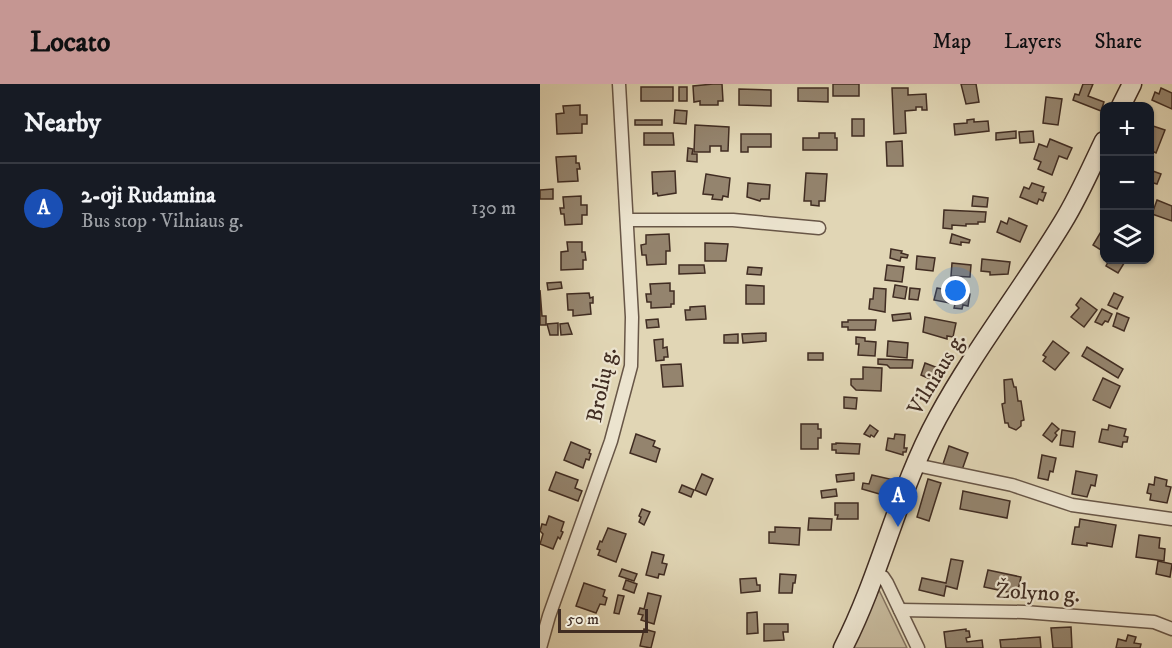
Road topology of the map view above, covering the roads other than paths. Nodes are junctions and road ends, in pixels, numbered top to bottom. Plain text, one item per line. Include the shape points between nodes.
1 (619, 84) edge
2 (1132, 84) edge
3 (1123, 102) edge
4 (1100, 149) edge
5 (627, 220) junction
6 (819, 228) dead end
7 (916, 465) junction
8 (1172, 519) edge
9 (875, 573) junction
10 (900, 610) junction
11 (1172, 629) edge
12 (540, 648) edge
13 (843, 648) edge
14 (918, 648) edge

1 - 5 street, Brolių g.
2 - 3 main road
4 - 7 main road, Vilniaus g. via 1065,220 943,408
5 - 6 street via 733,220
5 - 12 street, Brolių g. via 633,317 631,366 611,441
7 - 8 street via 1012,485 1072,505
7 - 9 main road, Vilniaus g.
9 - 10 street via 887,583
9 - 13 main road, Vilniaus g.
10 - 11 street, Žolyno g. via 1024,612 1154,622
10 - 14 street

